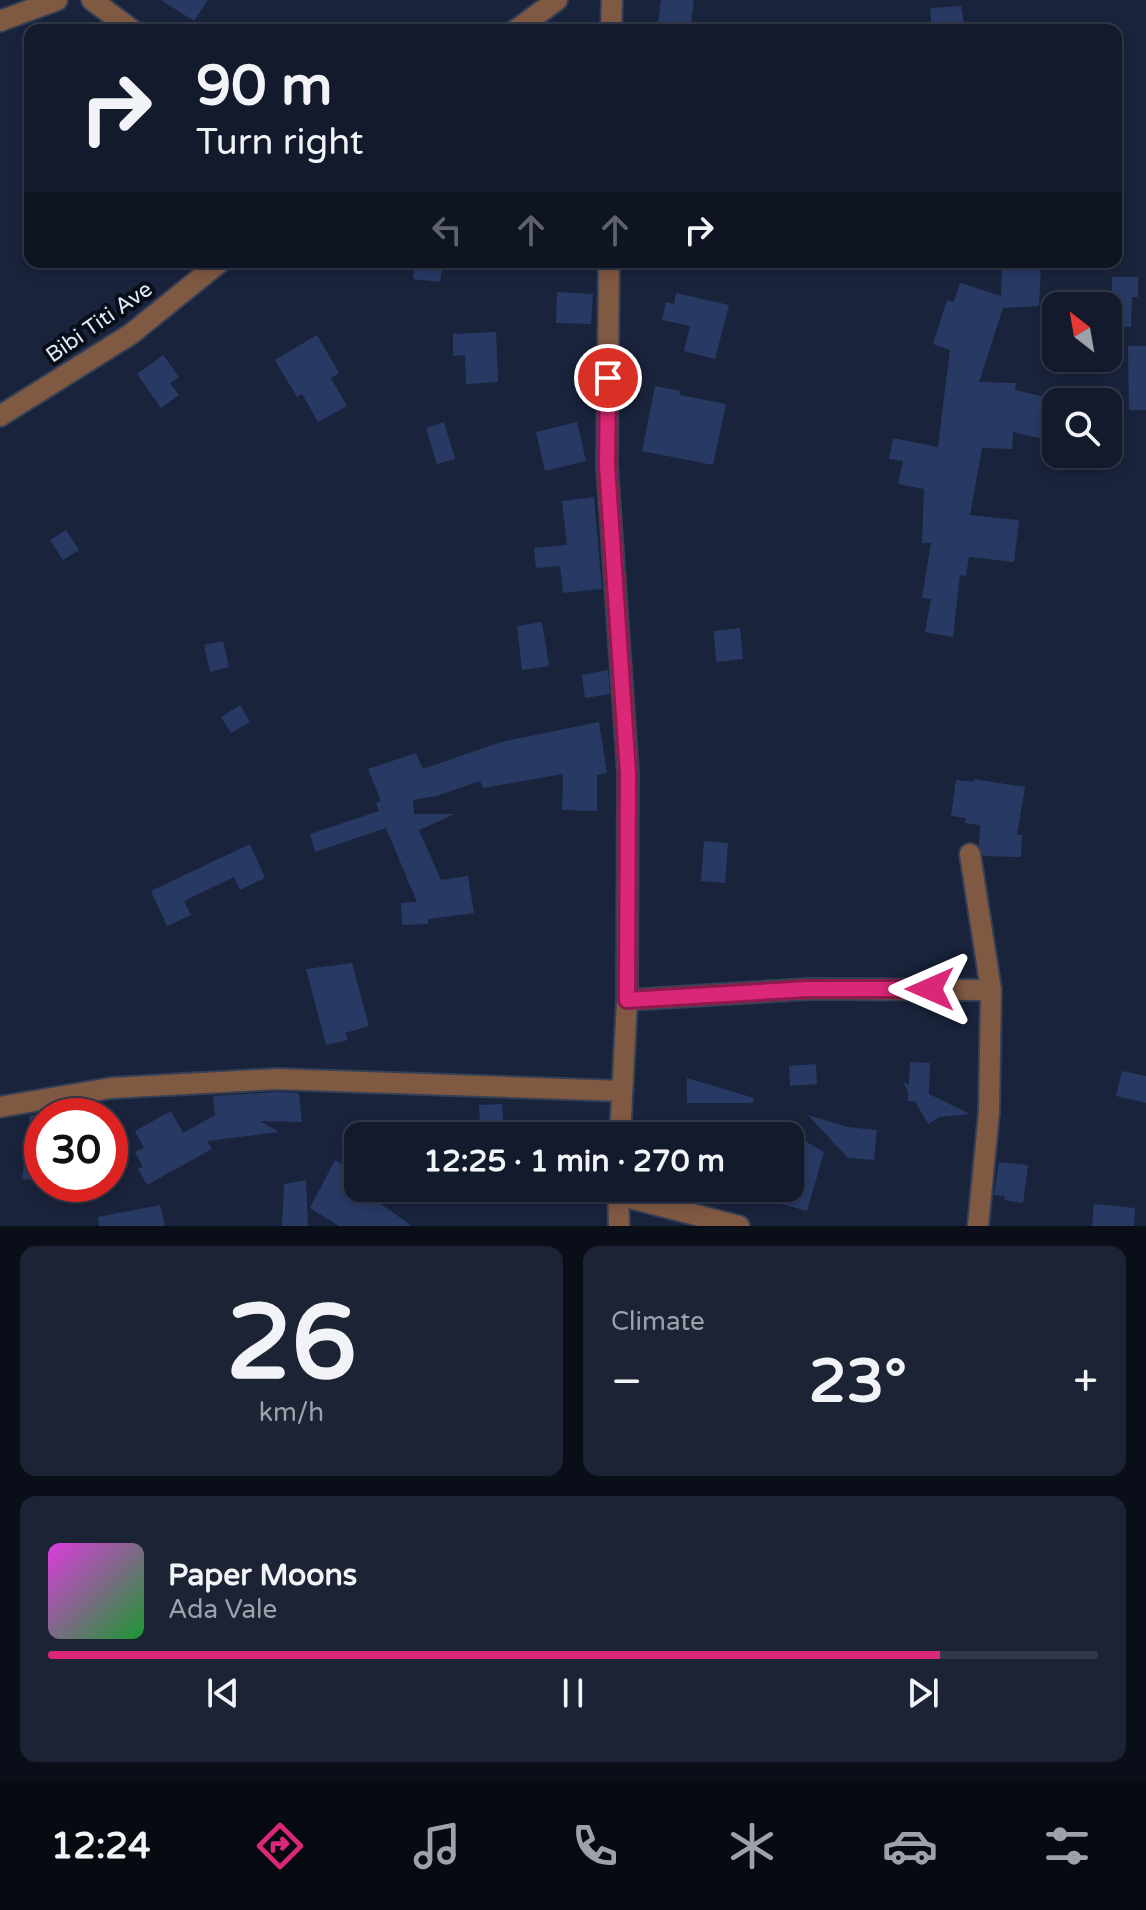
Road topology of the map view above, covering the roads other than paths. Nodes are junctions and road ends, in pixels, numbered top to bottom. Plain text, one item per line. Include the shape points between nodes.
1 (57, 0) edge
2 (92, 0) edge
3 (557, 0) edge
4 (612, 0) edge
5 (0, 21) edge
6 (124, 24) edge
7 (524, 24) edge
8 (611, 24) edge
9 (213, 268) edge
10 (609, 268) edge
11 (0, 416) edge
12 (970, 854) dead end
13 (991, 990) junction
14 (627, 1000) junction
15 (622, 1091) junction
16 (0, 1107) edge
17 (621, 1122) edge
18 (618, 1202) edge
19 (656, 1202) edge
20 (619, 1226) edge
21 (739, 1226) edge
22 (978, 1226) edge

1 - 5 street
2 - 6 street
3 - 7 street
4 - 8 street
9 - 11 street, Bibi Titi Ave via 131,334
10 - 14 street via 607,466 628,773
12 - 13 street
13 - 14 street via 808,989
13 - 22 street via 989,1112
14 - 15 street
15 - 16 street via 277,1079 111,1088
15 - 17 street
18 - 20 street
19 - 21 street

